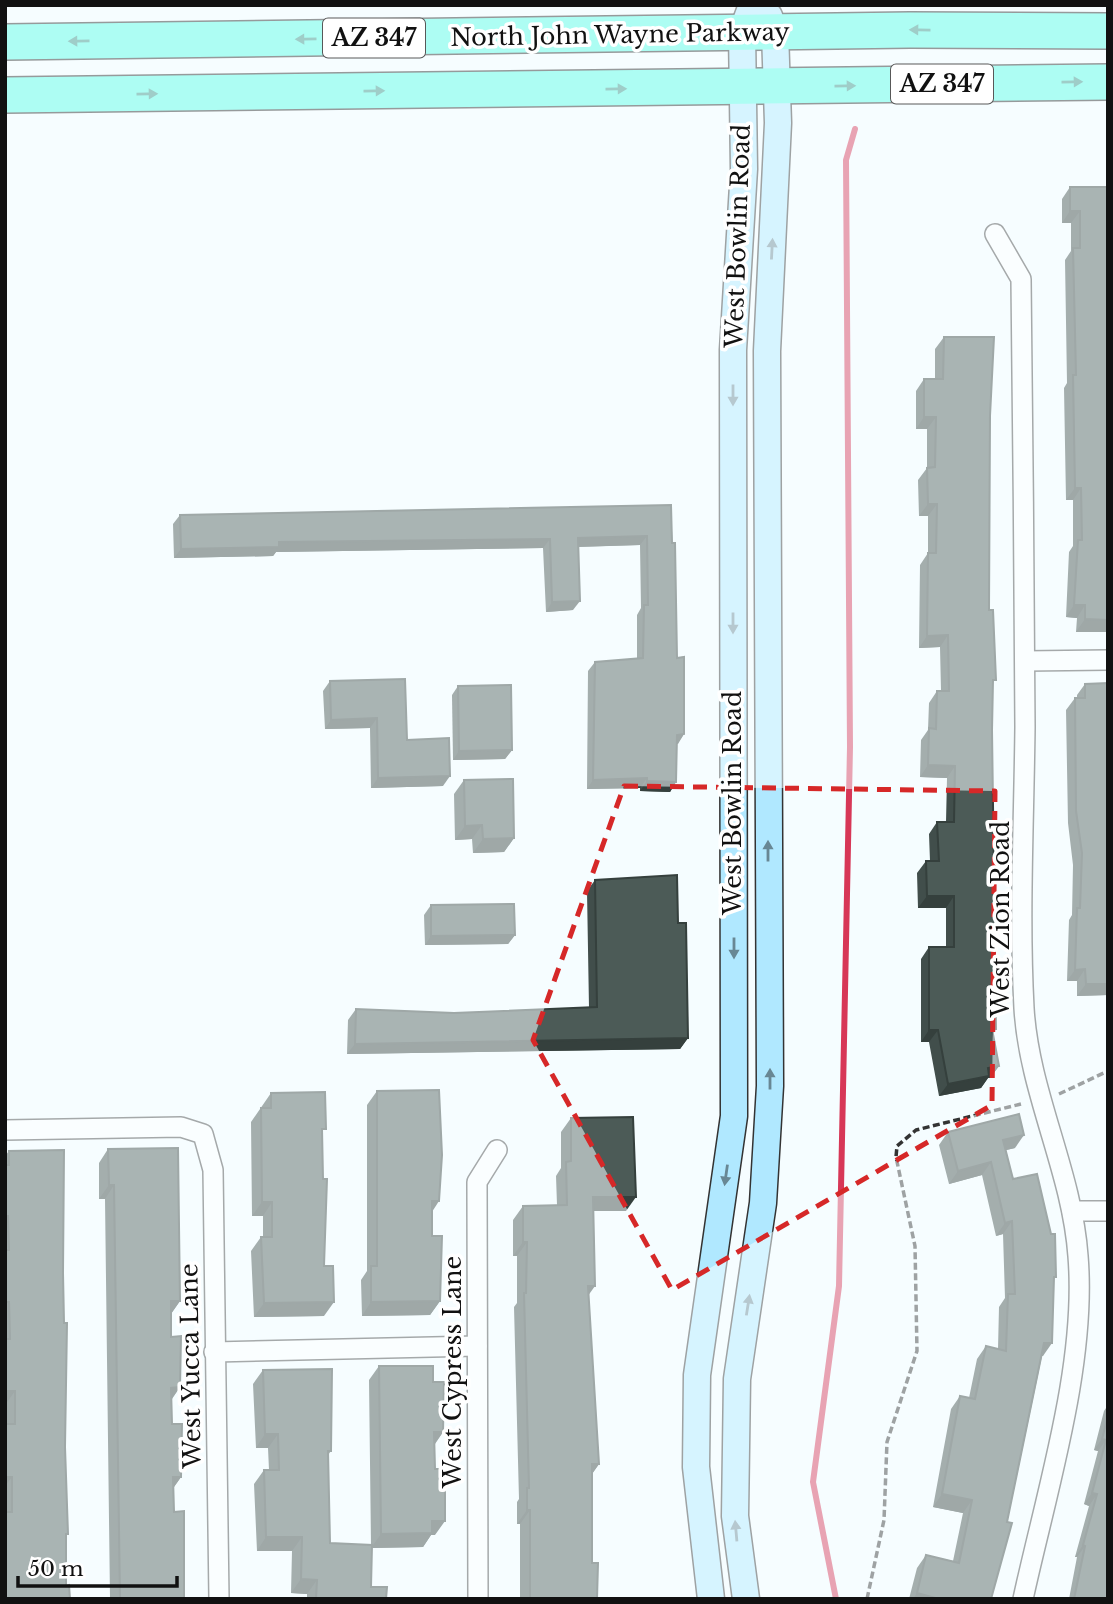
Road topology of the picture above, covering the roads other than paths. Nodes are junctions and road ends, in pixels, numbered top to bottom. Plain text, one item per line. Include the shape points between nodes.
1 (758, 19) edge
2 (1108, 31) edge
3 (5, 42) edge
4 (1108, 82) edge
5 (742, 88) junction
6 (776, 88) junction
7 (5, 95) edge
8 (995, 233) dead end
9 (1108, 660) edge
10 (1025, 661) junction
11 (5, 1130) edge
12 (497, 1150) dead end
13 (1072, 1211) junction
14 (1108, 1211) edge
15 (477, 1346) junction
16 (214, 1352) junction
17 (219, 1599) edge
18 (478, 1599) edge
19 (711, 1599) edge
20 (746, 1599) edge
21 (1023, 1599) edge

2 -> 1 highway, North John Wayne Parkway / AZ 347
1 -> 3 highway, North John Wayne Parkway / AZ 347
1 - 5 street, West Bowlin Road
1 - 6 street, West Bowlin Road
6 -> 4 highway, AZ 347
5 - 6 highway, AZ 347
7 -> 5 highway, AZ 347
5 -> 19 street, West Bowlin Road via 744,169 733,350 734,1116 697,1375 696,1467
20 -> 6 street, West Bowlin Road via 735,1516 737,1379 763,1203 770,1086 767,351 778,170
8 - 10 street, West Zion Road via 1021,279
9 - 10 street
10 - 13 street, West Zion Road via 1024,1007 1027,1041 1051,1096
11 - 16 street, West Yucca Lane via 181,1127 203,1135 213,1170
12 - 15 street, West Cypress Lane via 477,1182
13 - 14 street
13 - 21 street, West Zion Road via 1079,1256 1077,1338
15 - 16 street
15 - 18 street, West Cypress Lane
16 - 17 street, West Yucca Lane

